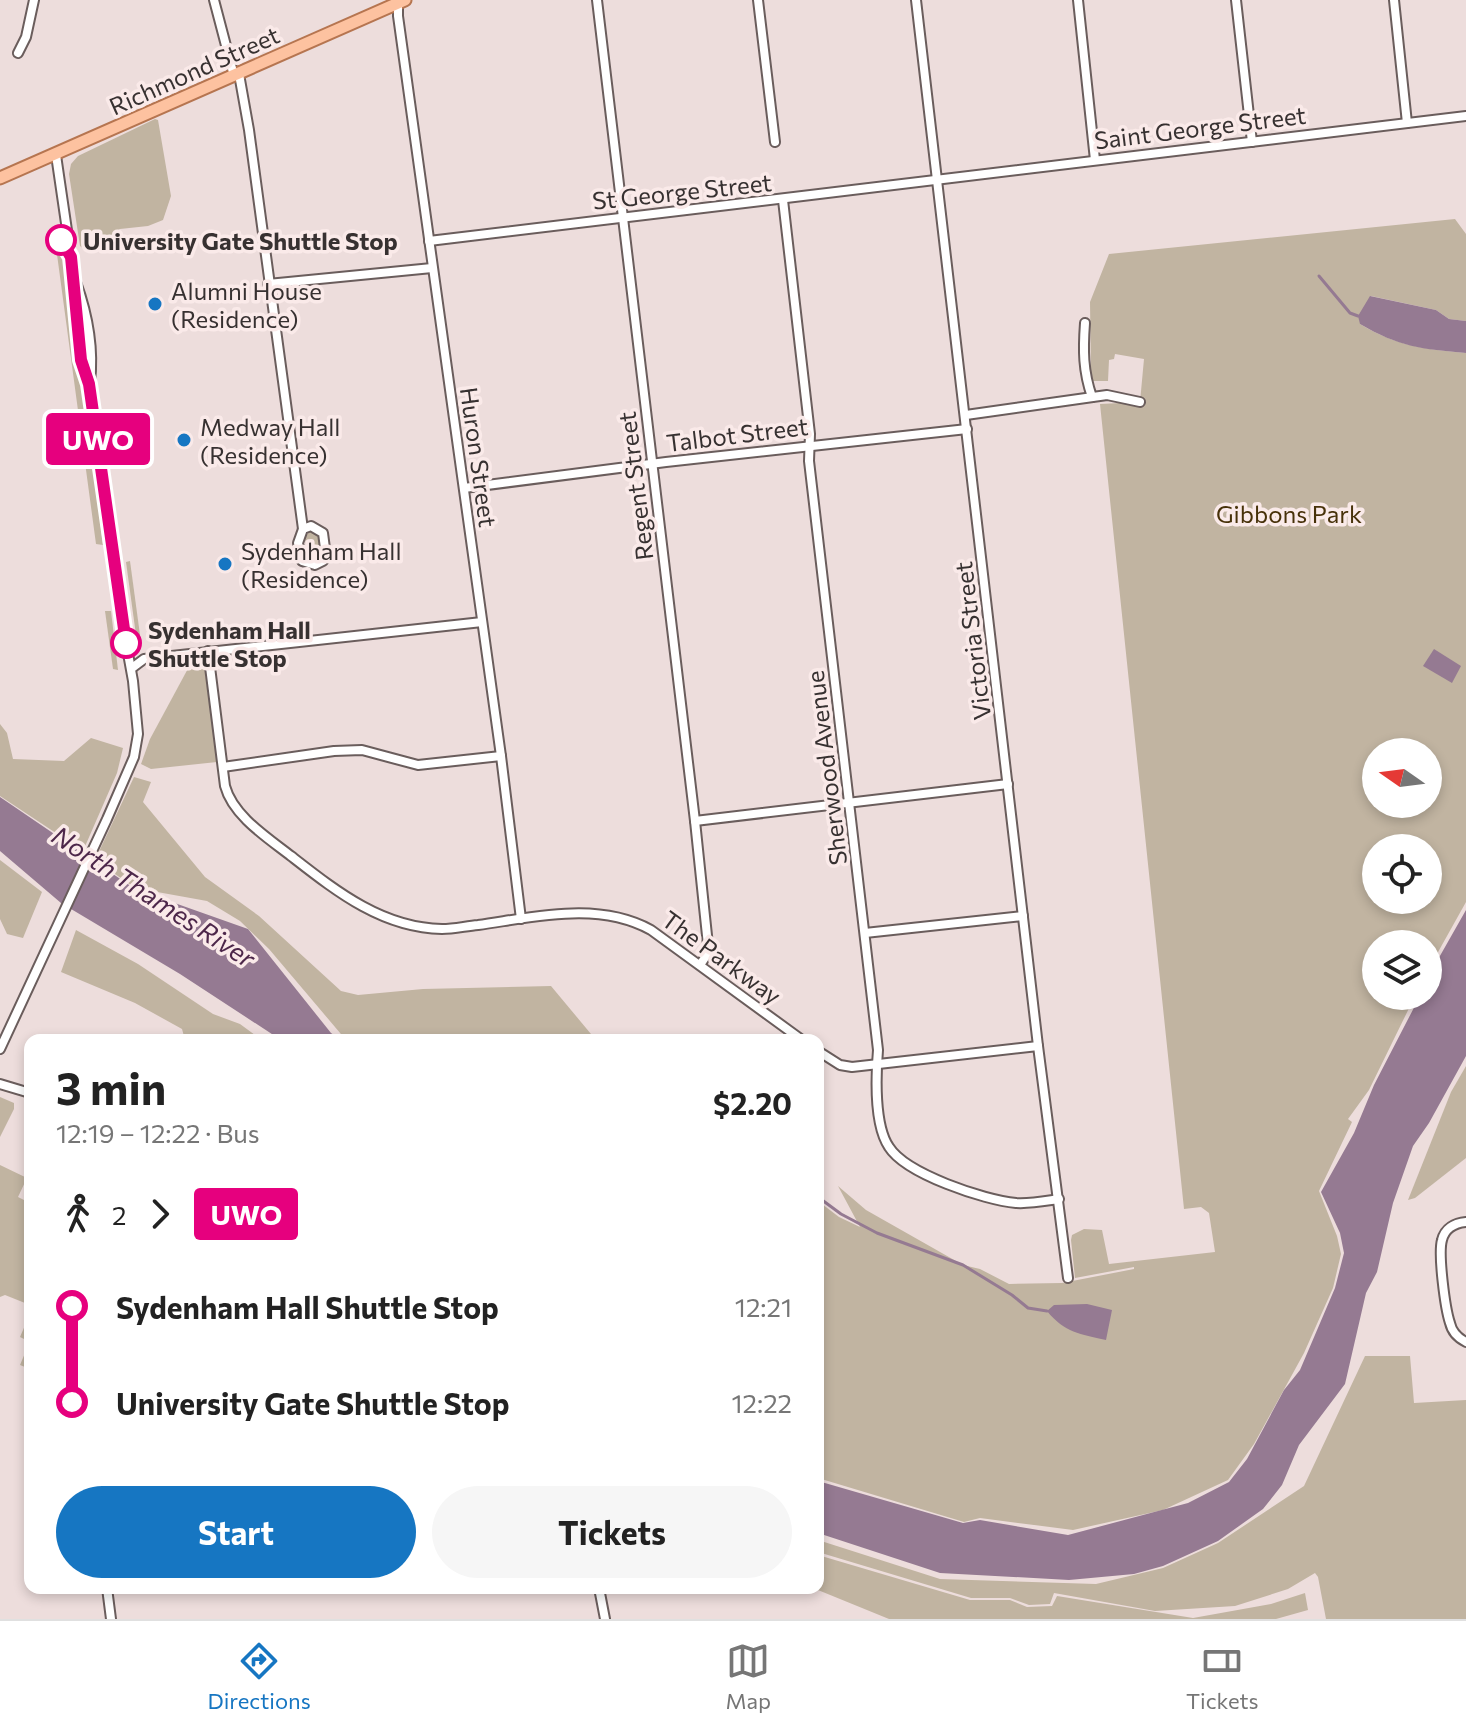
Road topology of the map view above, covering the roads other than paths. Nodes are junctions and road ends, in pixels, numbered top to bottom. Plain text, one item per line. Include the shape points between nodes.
1 (34, 0) edge
2 (214, 0) edge
3 (597, 0) edge
4 (758, 0) edge
5 (916, 0) edge
6 (1078, 0) edge
7 (1236, 0) edge
8 (1394, 0) edge
9 (400, 1) edge
10 (18, 53) dead end
11 (236, 75) junction
12 (1466, 116) edge
13 (1407, 123) junction
14 (775, 142) dead end
15 (1252, 142) junction
16 (56, 155) junction
17 (1095, 160) junction
18 (0, 178) edge
19 (938, 180) junction
20 (783, 200) junction
21 (624, 218) junction
22 (429, 241) junction
23 (432, 268) junction
24 (268, 284) junction
25 (1085, 323) dead end
26 (1092, 397) junction
27 (1140, 402) dead end
28 (966, 415) junction
29 (967, 429) junction
30 (810, 446) junction
31 (652, 464) junction
32 (464, 488) junction
33 (303, 529) junction
34 (482, 622) junction
35 (208, 651) junction
36 (132, 668) junction
37 (501, 756) junction
38 (223, 767) junction
39 (1008, 784) junction
40 (850, 802) junction
41 (695, 821) junction
42 (1023, 916) junction
43 (520, 919) junction
44 (865, 933) junction
45 (700, 965) junction
46 (794, 1034) edge
47 (1038, 1046) junction
48 (0, 1049) edge
49 (824, 1054) edge
50 (877, 1064) junction
51 (0, 1084) edge
52 (24, 1091) edge
53 (1059, 1199) junction
54 (1466, 1222) edge
55 (1068, 1278) dead end
56 (1466, 1342) edge
57 (108, 1594) edge
58 (600, 1594) edge
59 (111, 1619) edge
60 (605, 1619) edge

1 - 10 street
2 - 11 street
3 - 21 street, Regent Street
4 - 14 street
5 - 19 street, Victoria Street
6 - 17 street
7 - 15 street
8 - 13 street
9 - 11 main road, Richmond Street
9 - 22 street, Huron Street
11 - 16 main road, Richmond Street
11 - 24 street via 249,130
12 - 13 street, Saint George Street
13 - 15 street, Saint George Street
15 - 17 street, Saint George Street
16 - 18 main road, Richmond Street
16 - 36 street via 74,278 86,308 93,360 89,384
17 - 19 street, Saint George Street
19 - 20 street, St George Street
19 - 28 street, Victoria Street
20 - 21 street, St George Street
20 - 30 street, Sherwood Avenue
21 - 22 street, St George Street
21 - 31 street, Regent Street
22 - 23 street, Huron Street
23 - 24 street
23 - 32 street, Huron Street
24 - 33 street
25 - 26 street via 1084,376
26 - 27 street via 1115,395
26 - 28 street
28 - 29 street, Victoria Street
29 - 30 street, Talbot Street
29 - 39 street, Victoria Street
30 - 31 street, Talbot Street
30 - 40 street, Sherwood Avenue
31 - 32 street, Talbot Street
31 - 41 street, Regent Street
32 - 34 street, Huron Street
33 - 33 street via 298,543 302,561 319,563 326,556 323,533 311,526
34 - 35 street
34 - 37 street, Huron Street
35 - 36 street via 144,659
35 - 38 street
36 - 48 street via 138,734 134,757
37 - 38 street via 418,765 362,750 334,751
37 - 43 street, Huron Street
38 - 43 street, The Parkway via 228,796 243,815 364,908 390,920 443,929
39 - 40 street
39 - 42 street, Victoria Street
40 - 41 street
40 - 44 street, Sherwood Avenue
41 - 45 street, Regent Street via 708,945
42 - 44 street
42 - 47 street, Victoria Street
43 - 45 street, The Parkway via 612,915 651,930
44 - 50 street, Sherwood Avenue
45 - 46 street, The Parkway
47 - 50 street
47 - 53 street, Victoria Street
49 - 50 street via 846,1066
50 - 53 street, Sherwood Avenue via 883,1137 904,1163 977,1196 1014,1203
51 - 52 street
53 - 55 street, Victoria Street
54 - 56 street via 1454,1224 1443,1237 1441,1257 1450,1325
57 - 59 street
58 - 60 street

